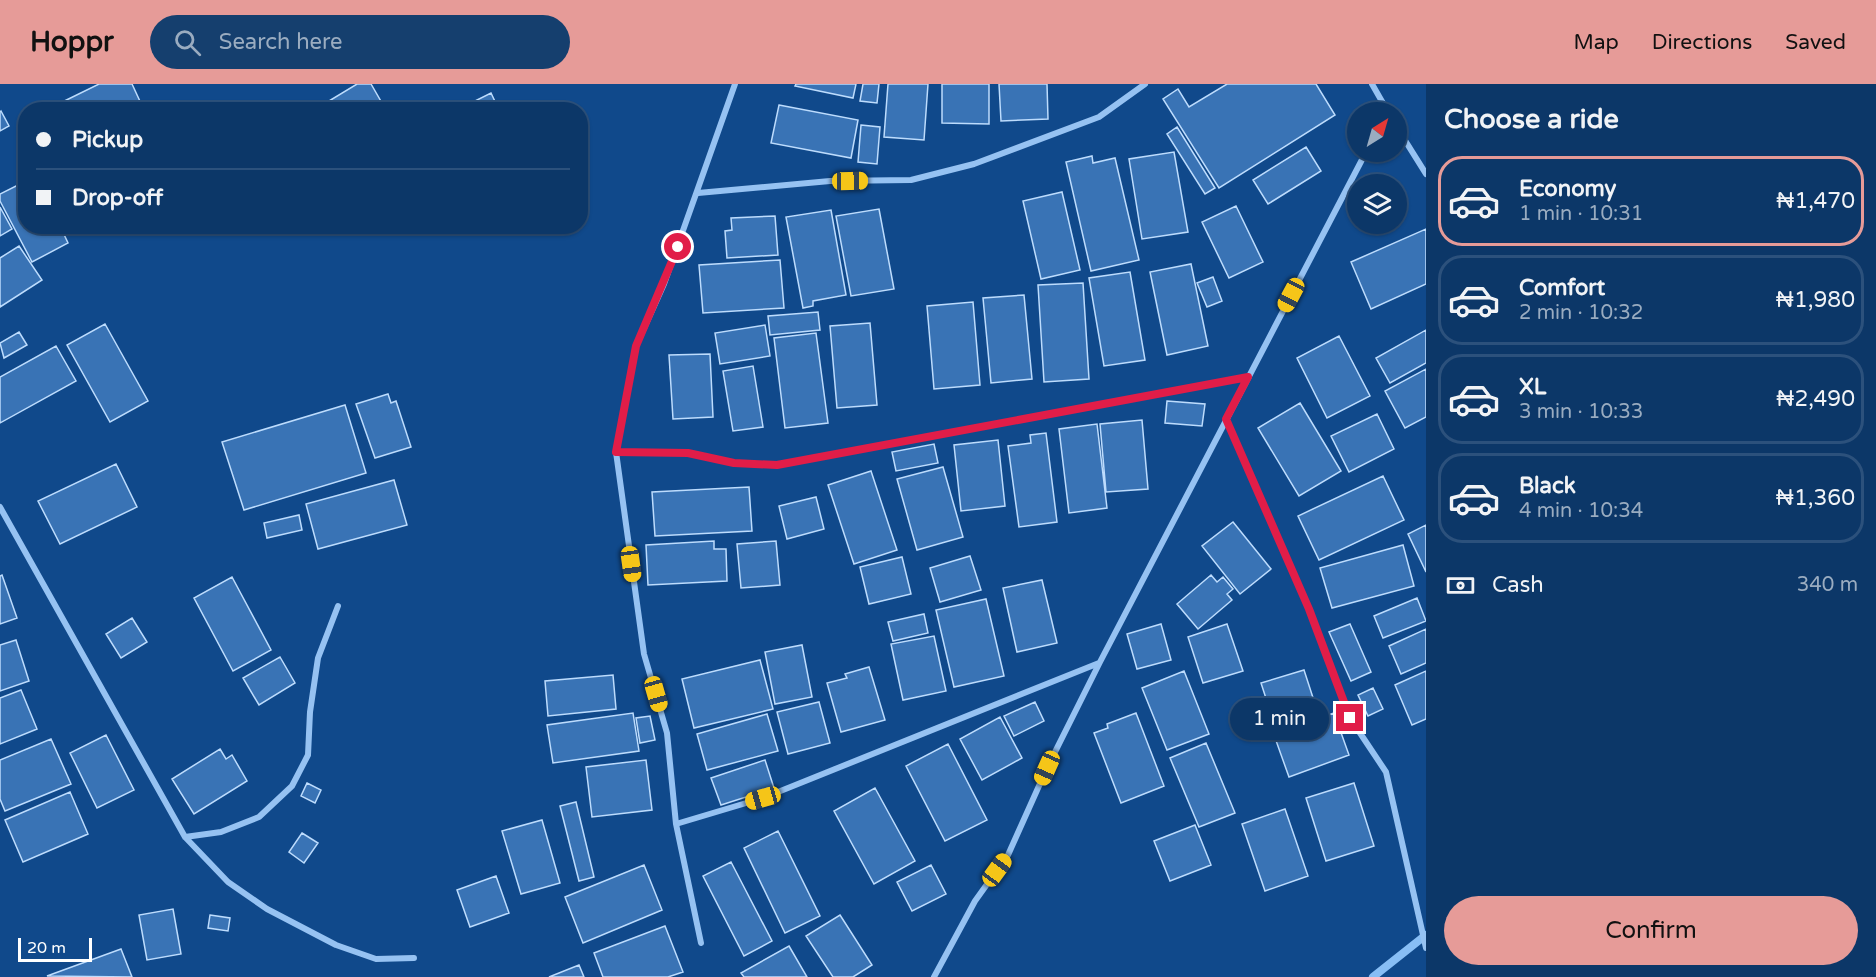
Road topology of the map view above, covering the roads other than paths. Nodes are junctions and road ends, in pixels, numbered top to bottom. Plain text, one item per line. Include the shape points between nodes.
1 (735, 84) edge
2 (1145, 84) edge
3 (1372, 84) edge
4 (1382, 102) edge
5 (1407, 144) edge
6 (1361, 162) edge
7 (1426, 174) edge
8 (699, 193) junction
9 (1248, 377) junction
10 (1226, 419) junction
11 (616, 452) junction
12 (0, 507) edge
13 (338, 606) dead end
14 (1100, 662) junction
15 (676, 824) junction
16 (185, 837) junction
17 (701, 943) dead end
18 (1426, 948) edge
19 (414, 958) dead end
20 (934, 977) edge

1 - 8 street
2 - 8 street via 1099,117 974,164 922,178 830,181
3 - 4 street
5 - 7 street
6 - 9 street
8 - 11 street via 636,346
9 - 10 street
9 - 11 street via 777,465 734,463 688,453
10 - 14 street
10 - 18 street via 1309,609 1350,718 1386,772
11 - 15 street via 644,654 667,733
12 - 16 street
13 - 16 street via 318,658 308,755 292,786 259,817 221,832
14 - 15 street via 763,798
14 - 20 street via 1008,855 975,901
15 - 17 street
16 - 19 street via 228,882 267,909 336,945 376,959

